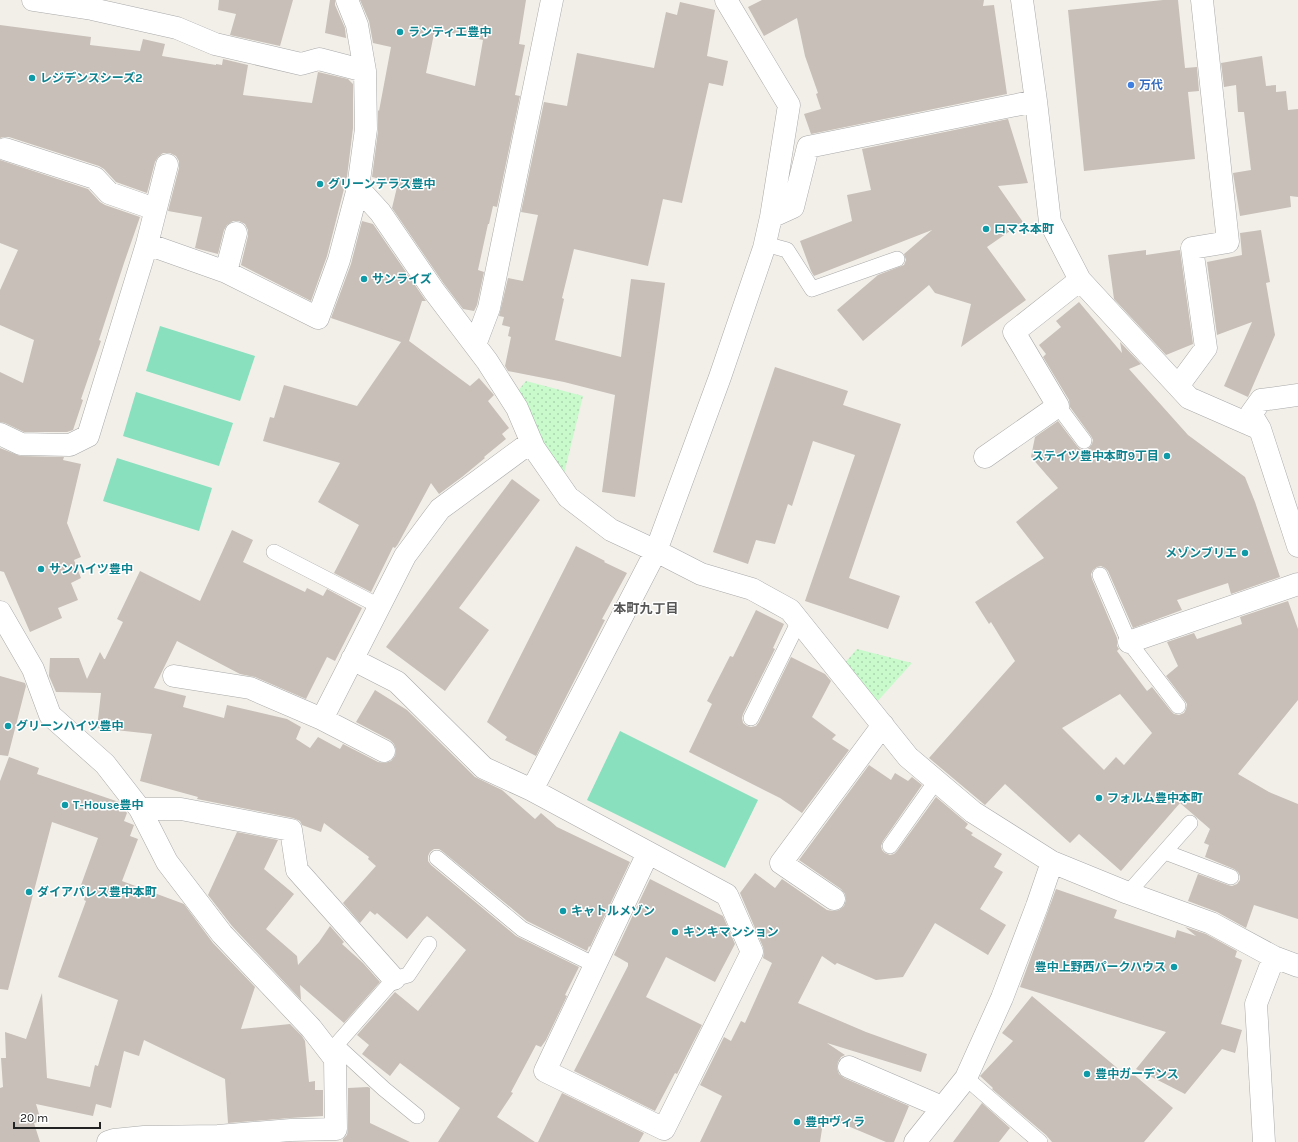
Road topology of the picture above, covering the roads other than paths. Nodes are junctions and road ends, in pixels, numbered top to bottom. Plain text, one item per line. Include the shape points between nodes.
1 (33, 0) edge
2 (347, 0) edge
3 (552, 0) edge
4 (726, 0) edge
5 (1022, 0) edge
6 (1202, 0) edge
7 (365, 71) junction
8 (1036, 100) junction
9 (5, 149) dead end
10 (167, 165) dead end
11 (358, 188) junction
12 (155, 209) junction
13 (771, 217) junction
14 (236, 233) dead end
15 (147, 244) junction
16 (765, 244) junction
17 (897, 259) dead end
18 (226, 272) junction
19 (1080, 280) junction
20 (475, 345) junction
21 (1178, 386) junction
22 (1298, 395) edge
23 (1058, 406) junction
24 (1260, 429) junction
25 (0, 434) edge
26 (1084, 441) dead end
27 (531, 442) junction
28 (985, 457) dead end
29 (1298, 546) edge
30 (656, 551) junction
31 (274, 552) dead end
32 (1100, 575) dead end
33 (1298, 584) edge
34 (379, 606) junction
35 (0, 612) edge
36 (799, 621) junction
37 (1129, 642) junction
38 (352, 659) junction
39 (174, 676) dead end
40 (1178, 706) dead end
41 (751, 718) dead end
42 (322, 719) junction
43 (883, 725) junction
44 (384, 751) dead end
45 (936, 780) junction
46 (532, 790) junction
47 (140, 809) junction
48 (1190, 823) dead end
49 (890, 846) dead end
50 (1165, 852) junction
51 (648, 853) junction
52 (437, 858) dead end
53 (1052, 862) junction
54 (1231, 877) dead end
55 (1128, 893) junction
56 (834, 899) dead end
57 (429, 944) dead end
58 (1274, 958) junction
59 (596, 965) junction
60 (1298, 966) edge
61 (394, 979) junction
62 (333, 1049) junction
63 (849, 1066) dead end
64 (966, 1078) junction
65 (942, 1108) junction
66 (417, 1116) dead end
67 (336, 1136) edge
68 (197, 1139) edge
69 (108, 1142) edge
70 (915, 1142) edge
71 (1040, 1142) edge
72 (1264, 1142) edge

1 - 7 street via 92,9 177,28 216,44 301,64 319,60
2 - 7 street via 357,25
3 - 20 street via 489,308
4 - 13 street via 789,105
5 - 8 street
6 - 21 street via 1228,242 1192,248 1206,348
7 - 11 street via 366,129
8 - 13 street via 808,147 793,207
8 - 19 street via 1050,222
9 - 12 street via 95,178 109,193
10 - 12 street
11 - 18 street via 339,260 318,318
11 - 20 street via 380,212
12 - 15 street
13 - 16 street
14 - 18 street
15 - 18 street
15 - 25 street via 88,436 70,445 21,444
16 - 17 lane via 787,250 812,289
16 - 30 street via 720,377
19 - 21 street
19 - 23 street via 1014,332
20 - 27 street via 517,408
21 - 24 street via 1189,398
22 - 24 street via 1261,400 1251,414
23 - 26 lane
23 - 28 street
24 - 29 street
27 - 30 street via 568,497 611,530
27 - 34 street via 440,510 405,556
30 - 36 street via 701,574 752,589 790,610
30 - 46 street
31 - 34 lane
32 - 37 lane
33 - 37 street
34 - 38 street
35 - 47 street via 33,669 50,715 105,764
36 - 41 lane
36 - 43 street
37 - 40 lane
38 - 42 street
38 - 46 street via 397,682 484,768
39 - 42 street via 250,688
42 - 44 street
43 - 45 street via 908,757
43 - 56 street via 781,863
45 - 49 lane
45 - 53 street via 973,812
46 - 51 street
47 - 61 street via 181,808 291,830 297,870
47 - 62 street via 167,862 222,934
48 - 50 lane
50 - 54 lane
50 - 55 lane
51 - 59 street
51 - 59 street via 727,895 752,952 664,1128 544,1071
52 - 59 lane via 522,929
53 - 55 street
53 - 64 street via 1002,998
55 - 58 street via 1211,923
57 - 61 lane via 408,975
58 - 60 street
58 - 72 street via 1256,1004
61 - 62 lane
62 - 66 lane
62 - 67 street
63 - 65 street
64 - 65 street
64 - 71 lane
65 - 70 street
67 - 68 street via 291,1130
68 - 69 street via 144,1137

